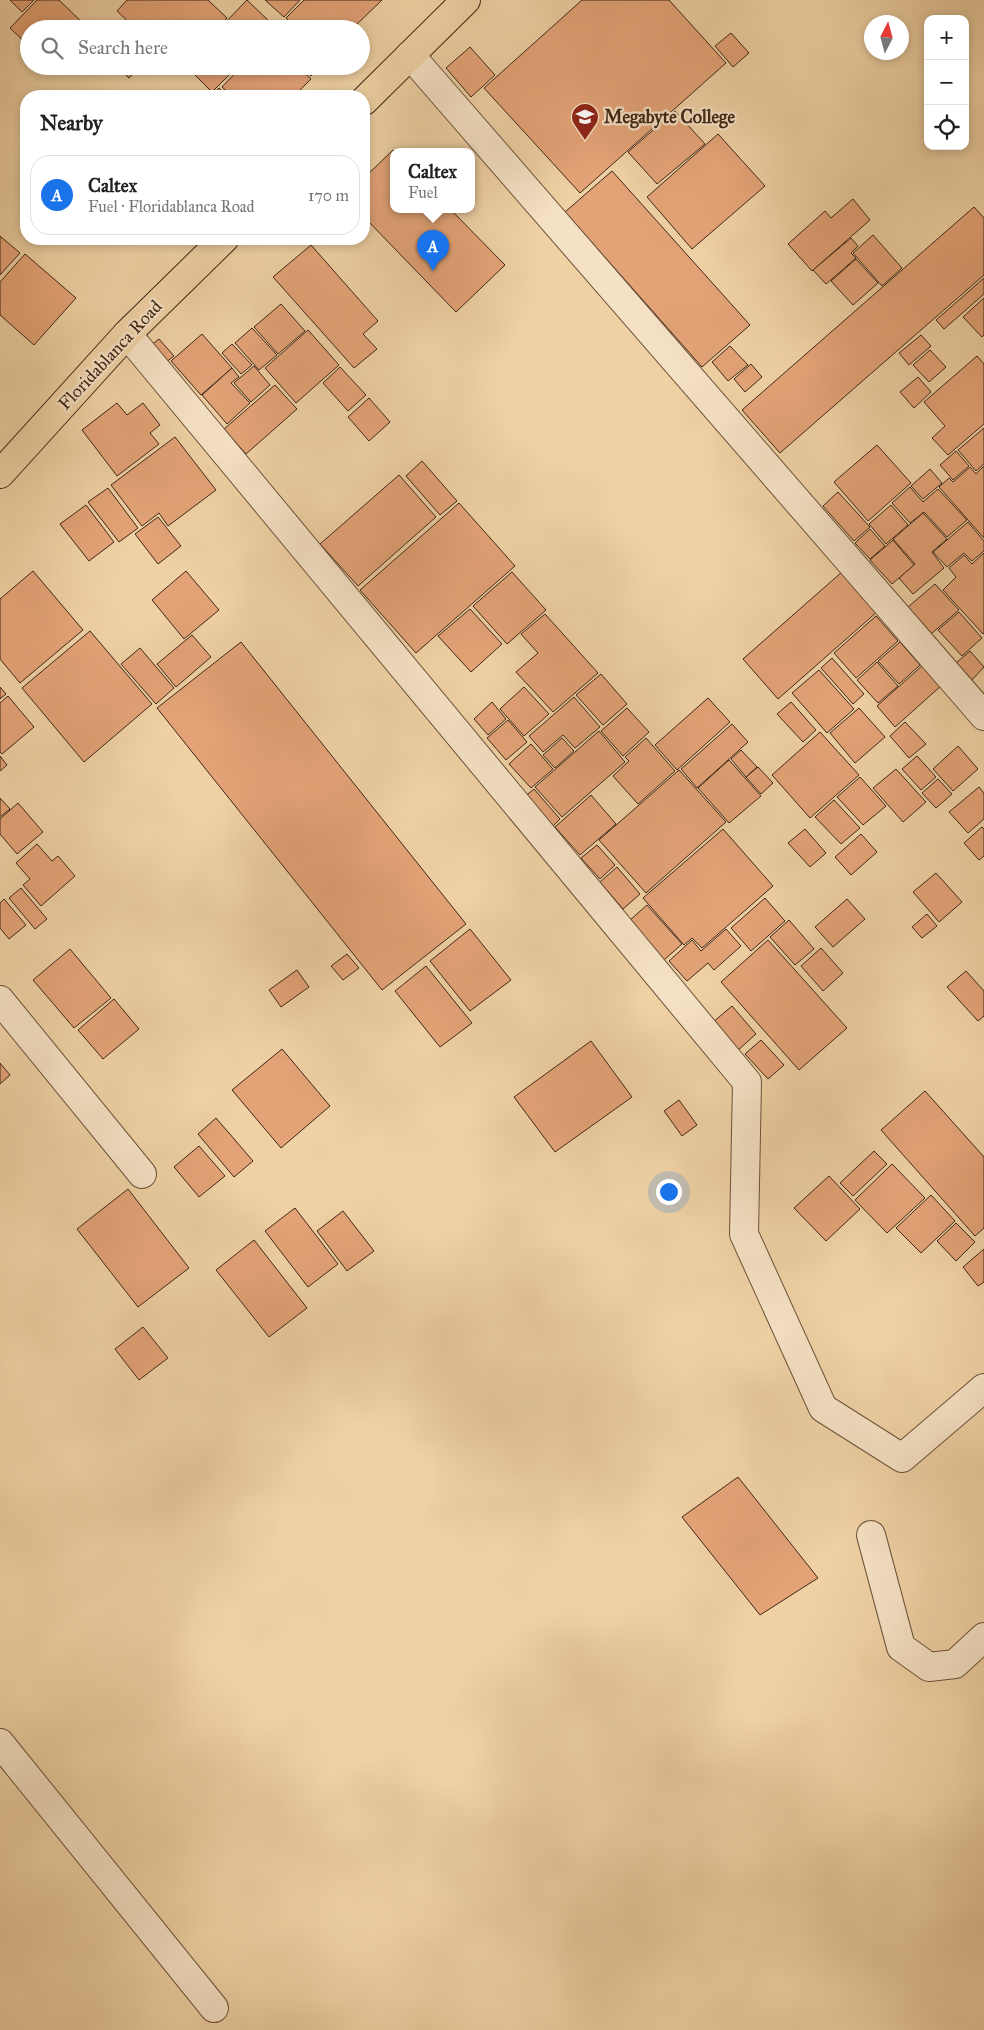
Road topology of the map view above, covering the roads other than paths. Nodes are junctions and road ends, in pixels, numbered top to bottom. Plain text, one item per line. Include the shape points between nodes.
1 (466, 0) edge
2 (410, 55) junction
3 (370, 95) edge
4 (218, 245) edge
5 (127, 334) junction
6 (0, 474) edge
7 (984, 716) edge
8 (0, 1000) edge
9 (142, 1174) dead end
10 (984, 1388) edge
11 (871, 1535) dead end
12 (984, 1637) edge
13 (0, 1743) edge
14 (214, 2008) dead end

1 - 2 main road
2 - 3 main road
2 - 7 street
4 - 5 main road, Floridablanca Road
5 - 6 main road, Floridablanca Road
5 - 10 street via 747,1082 744,1234 823,1408 902,1458
8 - 9 street
11 - 12 street via 901,1647 929,1667 956,1664
13 - 14 street

